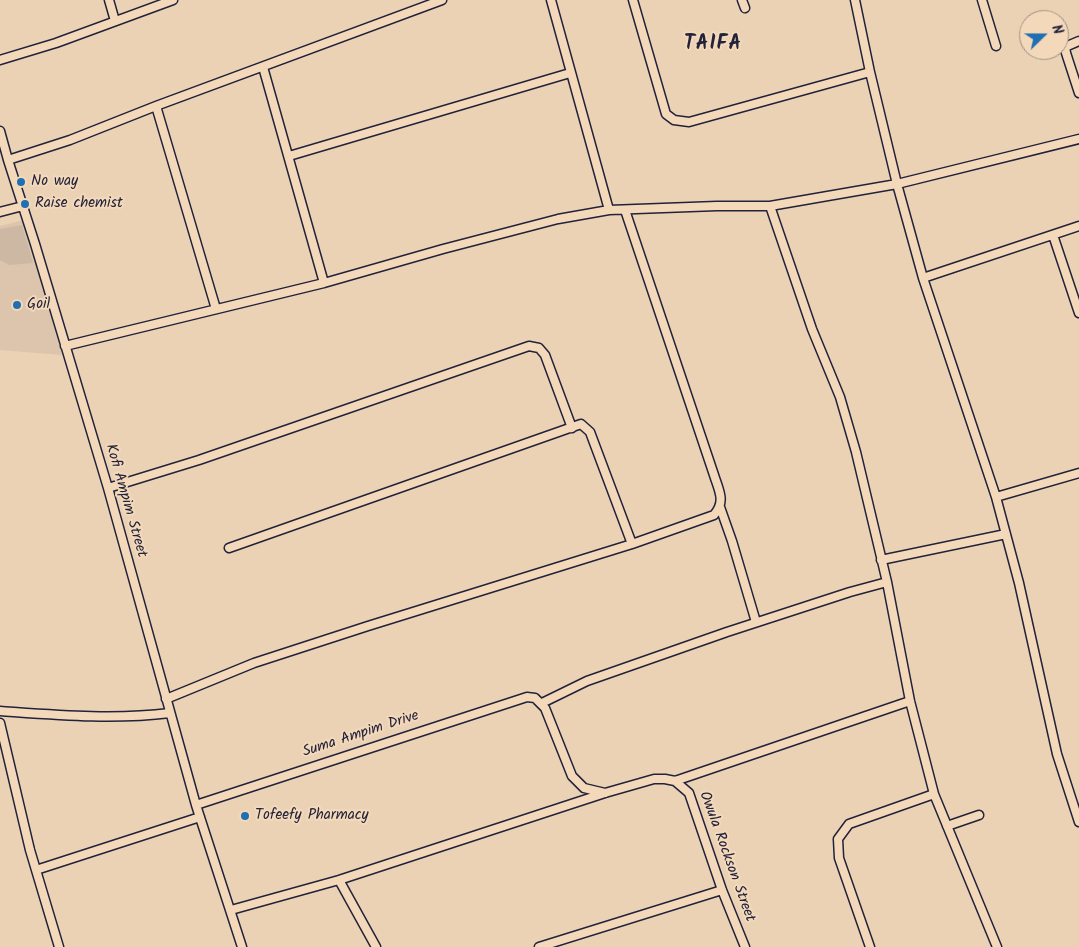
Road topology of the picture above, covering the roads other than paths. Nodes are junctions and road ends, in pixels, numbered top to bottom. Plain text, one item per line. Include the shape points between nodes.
1 (109, 0) edge
2 (173, 0) edge
3 (442, 0) edge
4 (551, 0) edge
5 (633, 0) edge
6 (856, 0) edge
7 (982, 0) edge
8 (115, 21) junction
9 (1079, 41) edge
10 (996, 46) dead end
11 (0, 60) edge
12 (263, 66) junction
13 (870, 72) junction
14 (570, 73) junction
15 (1079, 93) edge
16 (156, 106) junction
17 (0, 131) edge
18 (1079, 139) edge
19 (289, 156) junction
20 (8, 160) junction
21 (897, 184) junction
22 (23, 206) junction
23 (770, 206) junction
24 (609, 210) junction
25 (625, 210) junction
26 (0, 212) edge
27 (1079, 226) edge
28 (1053, 235) junction
29 (923, 278) junction
30 (324, 283) junction
31 (216, 309) junction
32 (1079, 313) edge
33 (65, 346) junction
34 (572, 428) junction
35 (1079, 473) edge
36 (108, 488) junction
37 (996, 497) junction
38 (720, 507) junction
39 (1006, 534) junction
40 (632, 544) junction
41 (229, 548) dead end
42 (881, 560) junction
43 (887, 582) junction
44 (756, 622) junction
45 (166, 699) junction
46 (538, 701) junction
47 (910, 701) junction
48 (0, 711) edge
49 (170, 713) junction
50 (0, 723) edge
51 (675, 781) junction
52 (605, 793) junction
53 (934, 794) junction
54 (196, 805) junction
55 (979, 815) dead end
56 (200, 817) junction
57 (1079, 822) edge
58 (947, 826) junction
59 (36, 870) junction
60 (339, 880) junction
61 (722, 890) junction
62 (231, 910) junction
63 (558, 945) edge
64 (59, 947) edge
65 (242, 947) edge
66 (376, 947) edge
67 (539, 947) edge
68 (745, 947) edge
69 (870, 947) edge
70 (997, 947) edge

1 - 8 street
2 - 8 street
3 - 12 street
4 - 14 street
5 - 13 street via 666,114 674,120 689,122
6 - 13 street
7 - 10 street
8 - 11 street
9 - 15 street via 1066,47
12 - 16 street
12 - 19 street
13 - 21 street
14 - 19 street
14 - 24 street
16 - 20 street
16 - 31 street
17 - 20 street, Kofi Ampim Street
18 - 21 street
19 - 30 street
20 - 22 street, Kofi Ampim Street
21 - 23 street
21 - 29 street
22 - 26 street
22 - 33 street, Kofi Ampim Street
23 - 25 street
23 - 42 street via 812,328 840,397
24 - 25 street
24 - 30 street via 558,219
25 - 38 street via 714,474
27 - 28 street
28 - 29 street
28 - 32 street
29 - 37 street
30 - 31 street
31 - 33 street
33 - 36 street, Kofi Ampim Street
34 - 36 street via 545,355 539,348 529,346
34 - 40 street via 581,424 590,432
34 - 41 street
35 - 37 street
36 - 45 street, Kofi Ampim Street
37 - 39 street
38 - 40 street via 706,519
38 - 44 street
39 - 42 street
39 - 57 street via 1020,583 1057,754
40 - 45 street via 254,663
42 - 43 street
43 - 44 street, Suma Ampim Drive
43 - 47 street
44 - 46 street, Suma Ampim Drive
45 - 49 street, Kofi Ampim Street
46 - 52 street via 545,708 572,776 584,788
46 - 54 street, Suma Ampim Drive via 526,696
47 - 51 street
47 - 53 street
48 - 49 street via 91,718
49 - 54 street, Kofi Ampim Street
50 - 59 street
51 - 52 street via 654,779
51 - 61 street, Owula Rockson Street via 689,793
52 - 60 street
53 - 58 street
53 - 69 street via 849,824 838,839 839,858
54 - 56 street, Kofi Ampim Street
55 - 58 street
56 - 59 street
56 - 62 street, Kofi Ampim Street
58 - 70 street
59 - 64 street
60 - 62 street
60 - 66 street
61 - 63 street
61 - 68 street, Owula Rockson Street
62 - 65 street, Kofi Ampim Street
63 - 67 street

